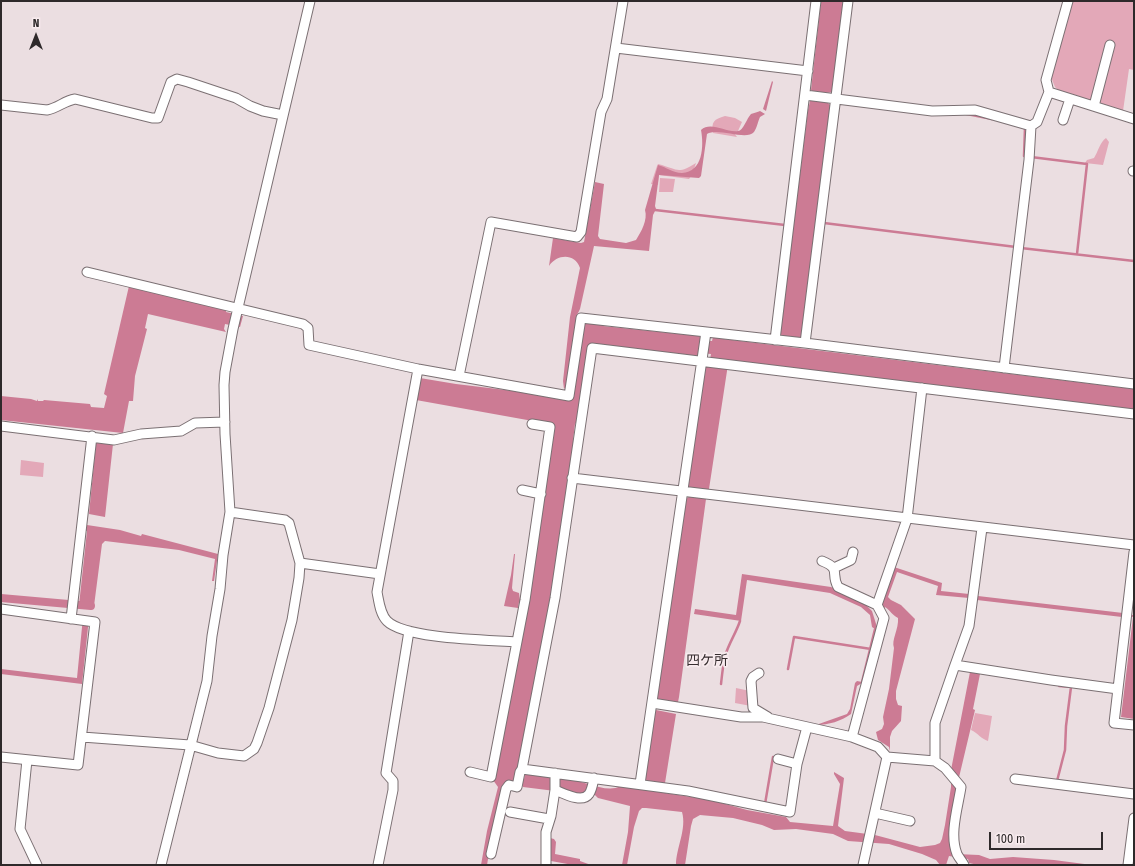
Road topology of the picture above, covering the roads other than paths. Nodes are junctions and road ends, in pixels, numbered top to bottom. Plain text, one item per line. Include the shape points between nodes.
1 (310, 1) edge
2 (623, 1) edge
3 (816, 1) edge
4 (848, 1) edge
5 (1068, 1) edge
6 (1110, 46) dead end
7 (616, 48) junction
8 (808, 71) junction
9 (1049, 92) junction
10 (808, 96) junction
11 (833, 98) junction
12 (1070, 99) junction
13 (1, 105) edge
14 (1094, 106) junction
15 (283, 114) junction
16 (1134, 119) edge
17 (1063, 120) dead end
18 (1031, 126) junction
19 (87, 272) dead end
20 (238, 309) junction
21 (705, 334) junction
22 (775, 340) junction
23 (806, 343) junction
24 (702, 359) junction
25 (1004, 368) junction
26 (418, 370) junction
27 (459, 376) junction
28 (1134, 384) edge
29 (922, 388) junction
30 (1134, 414) edge
31 (225, 422) junction
32 (532, 424) dead end
33 (1, 426) edge
34 (92, 436) junction
35 (572, 478) junction
36 (522, 490) dead end
37 (682, 491) junction
38 (540, 494) junction
39 (230, 512) junction
40 (907, 519) junction
41 (982, 528) junction
42 (1134, 545) edge
43 (854, 552) dead end
44 (1134, 552) edge
45 (822, 561) dead end
46 (300, 563) junction
47 (834, 568) junction
48 (380, 574) junction
49 (877, 605) junction
50 (1, 609) edge
51 (71, 619) junction
52 (409, 631) junction
53 (516, 642) junction
54 (955, 665) junction
55 (759, 673) dead end
56 (1118, 689) junction
57 (652, 703) junction
58 (773, 719) junction
59 (1134, 725) edge
60 (807, 727) junction
61 (82, 737) junction
62 (852, 737) junction
63 (190, 745) junction
64 (1, 757) edge
65 (887, 757) junction
66 (778, 759) dead end
67 (27, 760) junction
68 (935, 761) junction
69 (797, 764) junction
70 (522, 769) junction
71 (470, 772) dead end
72 (555, 773) junction
73 (594, 778) junction
74 (1015, 779) dead end
75 (640, 784) junction
76 (555, 790) junction
77 (1134, 794) edge
78 (510, 812) dead end
79 (875, 813) junction
80 (1134, 818) edge
81 (549, 819) junction
82 (910, 821) dead end
83 (491, 854) dead end
84 (37, 865) edge
85 (161, 865) edge
86 (378, 865) edge
87 (546, 865) edge
88 (863, 865) edge
89 (964, 865) edge
90 (1128, 865) edge

1 - 15 street
2 - 7 street
3 - 8 street
4 - 11 street
5 - 9 street via 1046,80
6 - 14 street
7 - 8 street
7 - 27 street via 607,99 601,112 582,232 577,237 491,222
8 - 10 street
9 - 12 street
9 - 18 street via 1037,122
10 - 11 street
10 - 22 street
11 - 18 street via 932,111 975,110
11 - 23 street
12 - 14 street
12 - 17 street
13 - 15 street via 47,110 75,99 158,118 171,82 177,79 236,98 263,111
14 - 16 street
15 - 20 street
18 - 25 street
19 - 20 street
20 - 26 street via 306,326 309,345
20 - 31 street via 225,372
21 - 22 street
21 - 24 street
21 - 27 street via 581,318 569,396
22 - 23 street
23 - 25 street
24 - 29 street
24 - 35 street via 592,348
24 - 37 street
25 - 28 street
26 - 27 street
26 - 48 street
29 - 30 street
29 - 40 street
31 - 34 street via 195,423 181,431 141,434 114,440
31 - 39 street
32 - 38 street via 550,427
33 - 34 street
34 - 51 street
35 - 37 street
35 - 70 street via 555,598
36 - 38 street
37 - 40 street
37 - 57 street
38 - 53 street via 525,600
39 - 46 street via 289,522
39 - 63 street via 207,681
40 - 41 street
40 - 49 street
41 - 42 street
41 - 54 street via 969,626
43 - 47 street via 851,560
44 - 56 street
45 - 47 street
46 - 48 street
46 - 63 street via 285,650 269,708 254,749 244,756 218,753
47 - 49 street via 838,587
48 - 52 street via 377,592 386,620 395,627
49 - 62 street via 884,618
50 - 51 street
51 - 61 street via 95,622
52 - 53 street
52 - 86 street via 386,773 393,781 393,790
53 - 71 street via 491,777
54 - 56 street
54 - 68 street via 936,723
55 - 58 street via 751,681 753,708
56 - 59 street via 1114,723
57 - 58 street via 741,717
57 - 75 street
58 - 60 street
60 - 62 street
60 - 69 street
61 - 63 street
61 - 67 street via 78,765
62 - 65 street via 878,747
63 - 85 street
64 - 67 street
65 - 68 street
65 - 79 street
66 - 69 street
67 - 84 street via 20,829
68 - 89 street via 945,768 961,787 955,841 957,854
69 - 75 street via 790,812
70 - 72 street
70 - 83 street via 517,787 509,785 506,789
72 - 73 street
72 - 76 street
73 - 75 street
73 - 76 street via 586,797 572,798
74 - 77 street
76 - 81 street
78 - 81 street
79 - 82 street
79 - 88 street
80 - 90 street
81 - 87 street via 546,832

